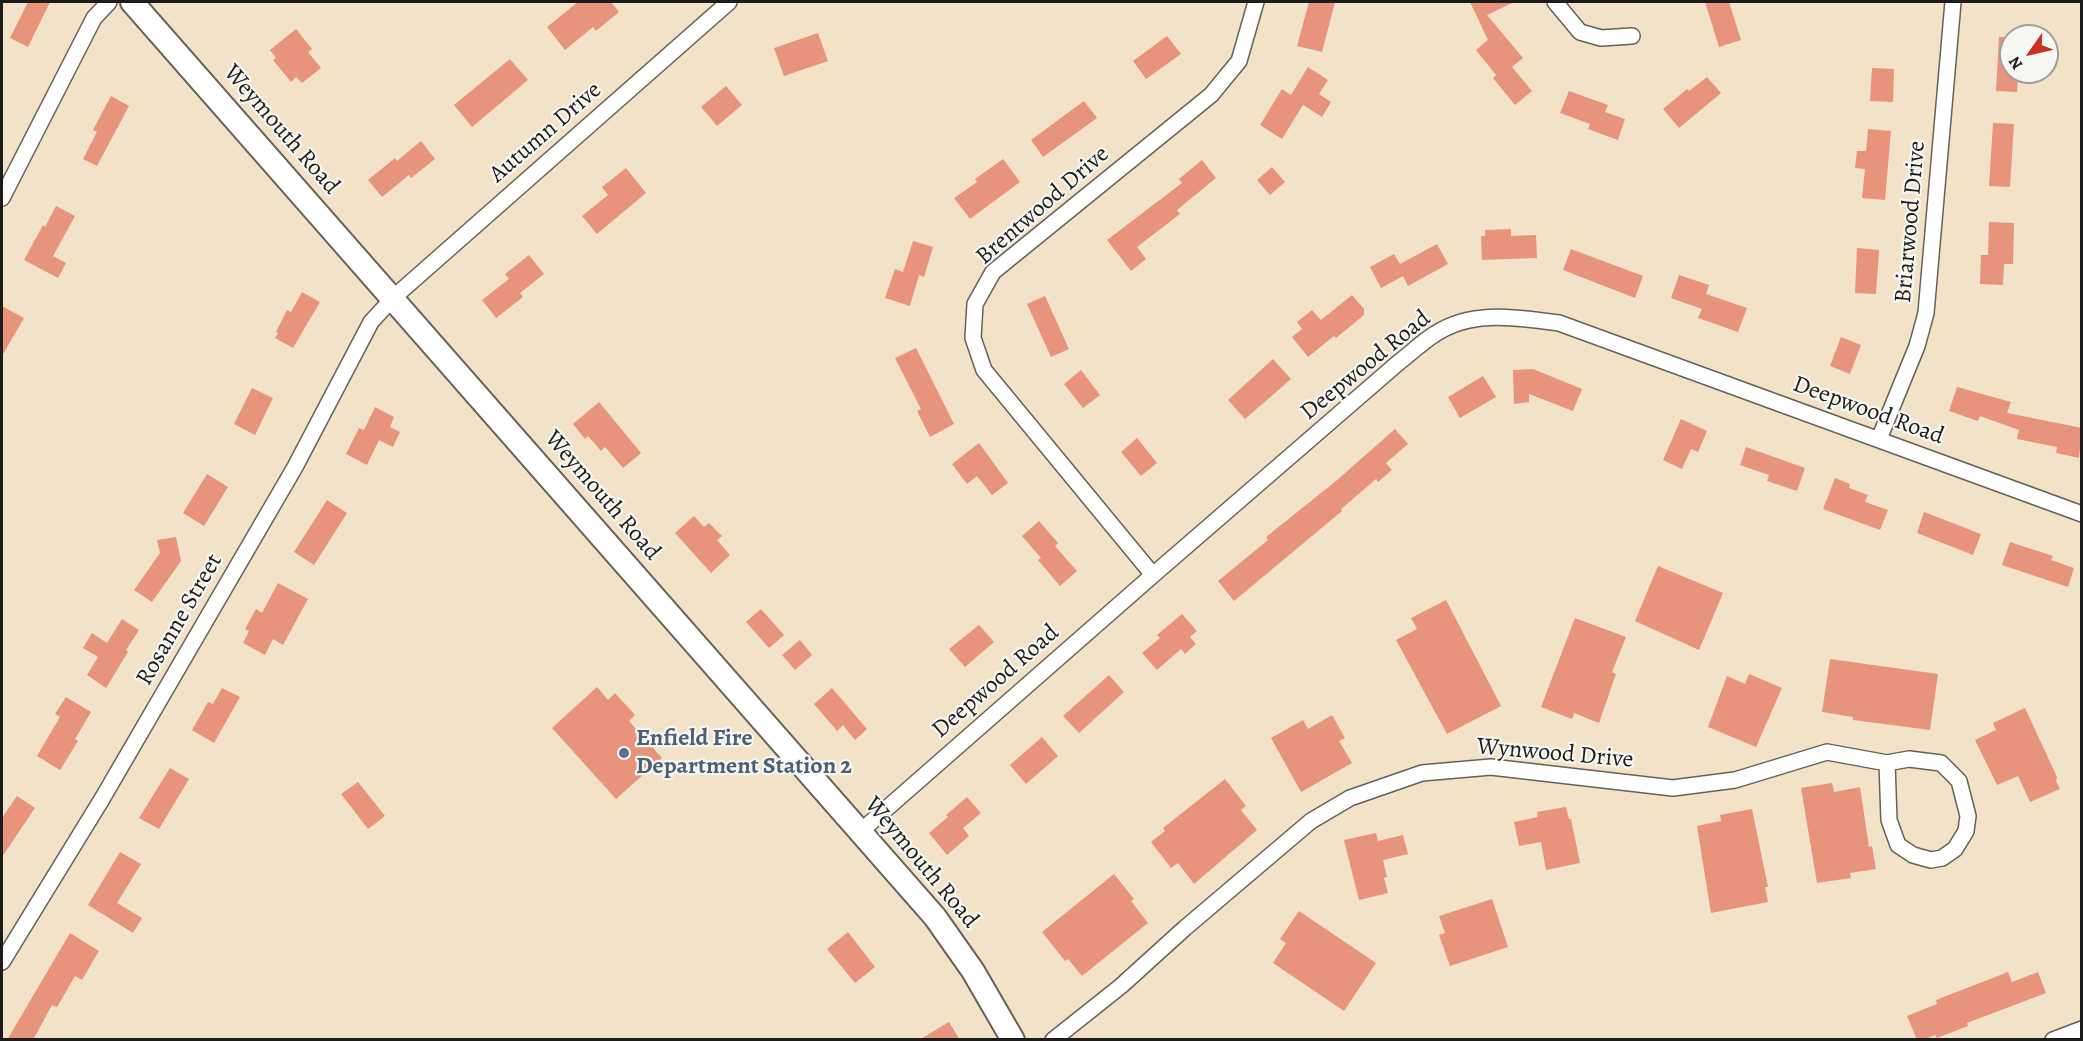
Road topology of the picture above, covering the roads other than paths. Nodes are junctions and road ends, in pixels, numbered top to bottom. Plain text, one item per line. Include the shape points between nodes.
1 (109, 2) edge
2 (132, 2) edge
3 (729, 2) edge
4 (1256, 2) edge
5 (1555, 2) edge
6 (1953, 2) edge
7 (1632, 36) dead end
8 (2, 198) edge
9 (393, 298) junction
10 (1879, 439) junction
11 (2082, 514) edge
12 (1152, 575) junction
13 (1887, 763) junction
14 (861, 831) junction
15 (2, 962) edge
16 (2082, 1029) edge
17 (1013, 1040) edge
18 (1053, 1040) edge
19 (2053, 1040) edge

1 - 8 street via 94,18
2 - 9 street, Weymouth Road
3 - 9 street, Autumn Drive
4 - 12 street, Brentwood Drive via 1239,61 1211,95 993,272 975,304 973,338 984,370
5 - 7 street via 1580,32 1601,38
6 - 10 street, Briarwood Drive via 1926,313 1917,346
9 - 14 street, Weymouth Road
9 - 15 street, Rosanne Street via 371,322 295,467
10 - 11 street, Deepwood Road
10 - 12 street, Deepwood Road via 1559,323 1495,315 1465,321 1436,333
12 - 14 street, Deepwood Road
13 - 13 street, Wynwood Drive via 1909,759 1941,763 1959,781 1968,816 1966,831 1955,849 1942,858 1931,860 1913,855 1898,845 1889,820
13 - 18 street, Wynwood Drive via 1827,752 1735,780 1673,788 1491,767 1422,772 1350,798 1311,821
14 - 17 street, Weymouth Road via 935,917 973,971
16 - 19 street

